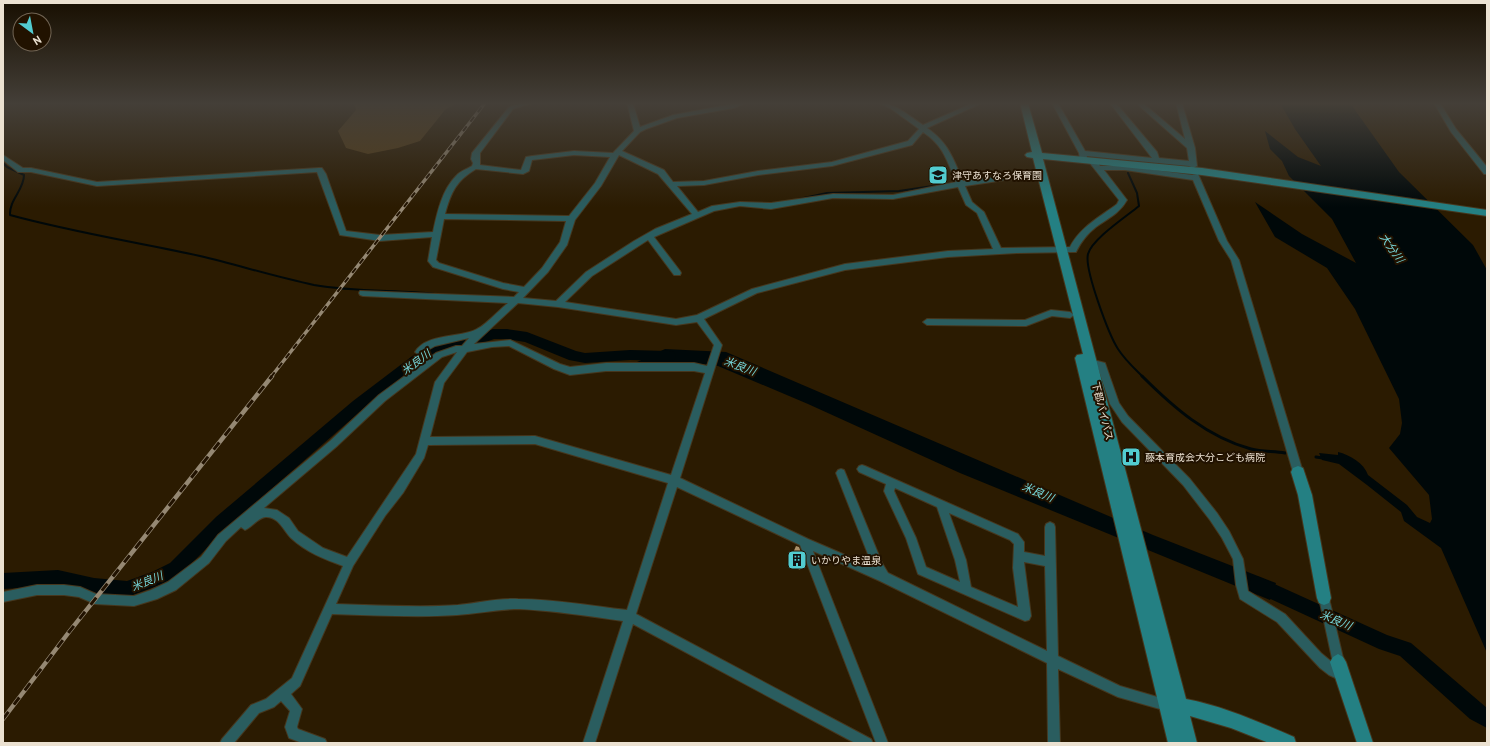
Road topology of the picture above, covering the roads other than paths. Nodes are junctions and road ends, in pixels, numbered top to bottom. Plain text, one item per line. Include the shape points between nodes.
1 (488, 138) edge
2 (631, 138) edge
3 (914, 138) edge
4 (937, 138) edge
5 (1028, 138) edge
6 (1031, 138) edge
7 (1075, 138) edge
8 (1141, 138) edge
9 (1178, 138) edge
10 (1188, 138) edge
11 (1460, 138) edge
12 (1190, 148) junction
13 (616, 153) junction
14 (1034, 156) junction
15 (3, 157) edge
16 (1086, 157) junction
17 (1156, 160) junction
18 (475, 167) junction
19 (1098, 168) junction
20 (1487, 172) edge
21 (1039, 178) junction
22 (959, 182) junction
23 (670, 184) junction
24 (1487, 213) edge
25 (697, 215) junction
26 (440, 216) junction
27 (571, 219) junction
28 (436, 234) junction
29 (649, 236) junction
30 (1058, 250) junction
31 (998, 251) junction
32 (677, 273) dead end
33 (526, 290) junction
34 (363, 293) dead end
35 (516, 300) junction
36 (558, 304) junction
37 (1070, 315) junction
38 (699, 318) junction
39 (927, 322) dead end
40 (480, 332) junction
41 (464, 349) junction
42 (419, 352) dead end
43 (1090, 362) junction
44 (709, 370) junction
45 (425, 441) junction
46 (862, 469) dead end
47 (1298, 472) joint
48 (841, 473) dead end
49 (673, 480) junction
50 (891, 483) junction
51 (942, 506) junction
52 (1125, 516) junction
53 (1050, 527) dead end
54 (222, 538) junction
55 (804, 542) junction
56 (1018, 556) junction
57 (1051, 562) junction
58 (349, 563) junction
59 (884, 577) junction
60 (966, 590) junction
61 (3, 597) edge
62 (1324, 598) joint
63 (328, 609) junction
64 (630, 616) junction
65 (1052, 660) junction
66 (1340, 668) junction
67 (283, 694) junction
68 (1173, 705) junction
69 (226, 743) edge
70 (321, 743) edge
71 (588, 743) edge
72 (867, 743) edge
73 (882, 743) edge
74 (1054, 743) edge
75 (1176, 743) edge
76 (1189, 743) edge
77 (1288, 743) edge
78 (1365, 743) edge

1 - 18 street via 475,156
2 - 13 street
3 - 23 street via 901,146 832,164 704,183
4 - 22 street via 942,143
5 - 14 street
6 - 14 street, 下郡バイパス
7 - 16 street
8 - 17 street
9 - 12 street
10 - 12 street
11 - 20 street
12 - 17 street via 1193,165
13 - 18 street via 578,152 532,158 523,172
13 - 23 street via 661,172
13 - 27 street via 598,184
14 - 16 street
14 - 21 street, 下郡バイパス
15 - 28 street via 21,170 97,184 319,170 343,233 380,238
16 - 17 street
16 - 19 street
16 - 24 street
18 - 26 street via 458,177
19 - 30 street via 1123,200 1120,206 1084,232 1076,241 1073,250
19 - 47 street via 1131,168 1196,177 1223,241 1234,260
21 - 22 street via 1012,177
21 - 30 street, 下郡バイパス
22 - 25 street via 893,197 833,196 771,206 740,204 712,209
22 - 31 street via 969,203 980,212
23 - 25 street
25 - 29 street
26 - 27 street
26 - 28 street
27 - 33 street via 564,243 545,270
28 - 33 street via 432,261 436,265 503,286
29 - 32 street
29 - 36 street via 594,271
30 - 31 street
30 - 37 street
30 - 43 street, 下郡バイパス
31 - 38 street via 948,254 845,267 755,292
33 - 35 street
34 - 35 street
35 - 36 street
35 - 40 street
36 - 38 street via 676,322
37 - 39 street via 1051,313 1026,323
37 - 52 street
38 - 44 street via 718,345
40 - 41 street
40 - 42 street via 432,343
41 - 44 street via 510,343 570,371 606,367 694,367
41 - 45 street via 440,382
41 - 54 street via 438,355 382,398 349,430
43 - 52 street, 下郡バイパス
43 - 66 street via 1102,365 1115,404 1125,419 1213,514 1236,555 1244,595 1282,619 1331,670
44 - 49 street
45 - 49 street via 536,440
45 - 58 street via 422,455
46 - 50 street
47 - 62 street via 1305,495
48 - 59 street
49 - 55 street
49 - 64 street
50 - 51 street
50 - 60 street via 889,491 911,538 922,570
51 - 56 street via 1014,537 1019,542
51 - 60 street via 966,579
52 - 68 street, 下郡バイパス
53 - 57 street
54 - 58 street via 262,512 273,513 285,521 294,534 319,552
54 - 61 street via 205,560 172,586 134,601 95,599 80,592 64,590 37,590
55 - 59 street
55 - 73 street
56 - 57 street
56 - 60 street via 1025,616
57 - 65 street
58 - 63 street
59 - 65 street
62 - 66 street
63 - 64 street via 425,611 520,604
63 - 67 street via 296,682
64 - 71 street
64 - 72 street
65 - 68 street via 1136,697
65 - 74 street
66 - 78 street
67 - 69 street via 255,710
67 - 70 street via 296,709 291,727 293,734
68 - 75 street, 下郡バイパス
68 - 76 street, 下郡バイパス
68 - 77 street via 1235,721

